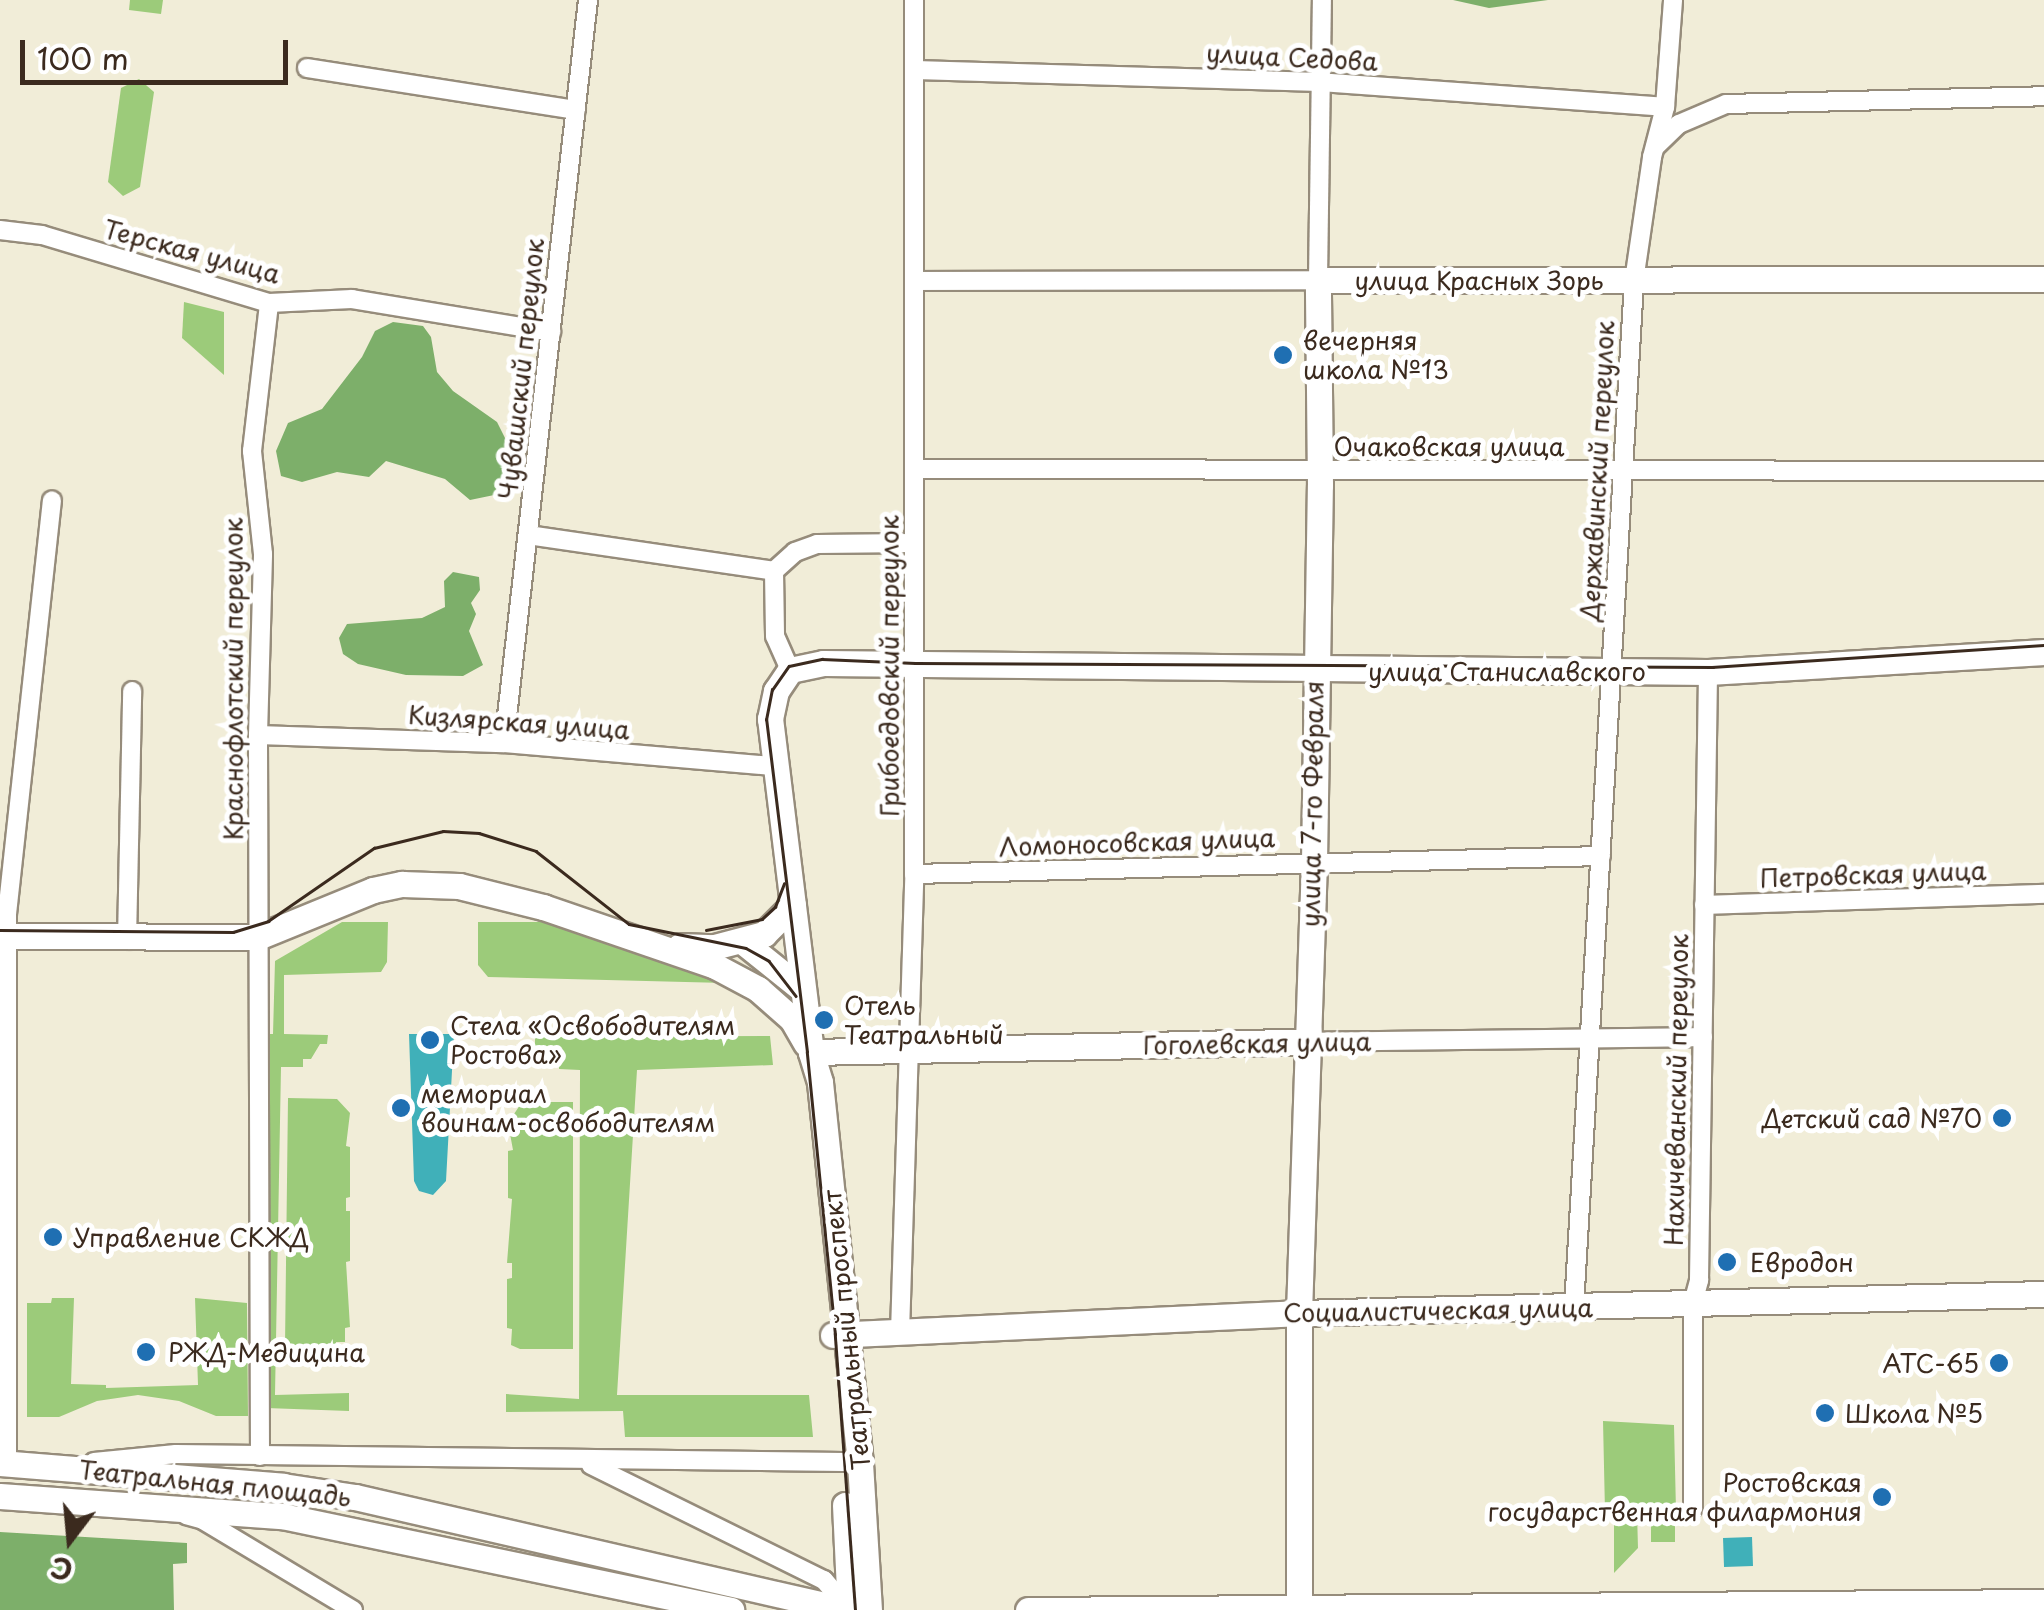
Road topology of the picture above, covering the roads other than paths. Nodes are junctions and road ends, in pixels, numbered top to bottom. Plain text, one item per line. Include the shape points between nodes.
1 (588, 0) edge
2 (914, 0) edge
3 (1322, 0) edge
4 (1673, 0) edge
5 (307, 68) dead end
6 (916, 70) junction
7 (1320, 82) junction
8 (2044, 96) edge
9 (1665, 107) junction
10 (576, 110) junction
11 (1654, 147) junction
12 (0, 230) edge
13 (2044, 279) edge
14 (1318, 280) junction
15 (1634, 280) junction
16 (914, 282) junction
17 (269, 302) junction
18 (551, 332) junction
19 (914, 469) junction
20 (1320, 470) junction
21 (1620, 471) junction
22 (2044, 471) edge
23 (52, 500) dead end
24 (528, 535) junction
25 (913, 542) junction
26 (774, 570) junction
27 (2044, 652) edge
28 (915, 668) junction
29 (790, 670) junction
30 (1314, 670) junction
31 (1608, 670) junction
32 (1708, 672) junction
33 (132, 691) dead end
34 (258, 735) junction
35 (504, 744) junction
36 (776, 766) junction
37 (1601, 856) junction
38 (1314, 862) junction
39 (914, 874) junction
40 (2044, 894) edge
41 (792, 905) junction
42 (1704, 905) junction
43 (4, 936) edge
44 (258, 937) junction
45 (127, 940) junction
46 (742, 942) junction
47 (654, 944) junction
48 (803, 990) junction
49 (1703, 1037) junction
50 (1590, 1039) junction
51 (1306, 1042) junction
52 (908, 1050) junction
53 (811, 1052) junction
54 (2044, 1294) edge
55 (1693, 1303) junction
56 (1574, 1307) junction
57 (1299, 1313) junction
58 (900, 1332) junction
59 (840, 1334) junction
60 (260, 1456) junction
61 (585, 1462) junction
62 (844, 1462) junction
63 (4, 1464) edge
64 (49, 1466) junction
65 (0, 1496) edge
66 (161, 1507) junction
67 (1693, 1508) dead end
68 (2044, 1602) edge
69 (1299, 1608) edge
70 (353, 1610) edge
71 (731, 1610) edge
72 (848, 1610) edge
73 (869, 1610) edge
74 (1028, 1610) edge

1 - 10 street, Чувашский переулок
2 - 6 street, Грибоедовский переулок
3 - 7 street, улица 7-го Февраля
4 - 9 street, Державинский переулок
5 - 10 street
6 - 7 street, улица Седова
6 - 16 street, Грибоедовский переулок
7 - 9 street, улица Седова
7 - 14 street, улица 7-го Февраля
8 - 11 street via 1726,104 1679,124
9 - 11 street, Державинский переулок
10 - 18 street, Чувашский переулок
11 - 15 street, Державинский переулок
12 - 17 street, Терская улица via 42,236
13 - 15 street, улица Красных Зорь
14 - 15 street, улица Красных Зорь
14 - 16 street, улица Красных Зорь
14 - 20 street, улица 7-го Февраля
15 - 21 street, Державинский переулок
16 - 19 street, Грибоедовский переулок
17 - 18 street, Терская улица via 352,298
17 - 34 street, Краснофлотский переулок via 252,452 263,554
18 - 24 street, Чувашский переулок
19 - 20 street, Очаковская улица
19 - 25 street, Грибоедовский переулок
20 - 21 street, Очаковская улица
20 - 30 street, улица 7-го Февраля
21 - 22 street, Очаковская улица
21 - 31 street, Державинский переулок
23 - 43 street
24 - 26 street
24 - 35 street, Чувашский переулок
25 - 26 street via 817,544 794,552
25 - 28 street, Грибоедовский переулок
26 - 29 street via 776,636
27 - 32 street, улица Станиславского
28 - 29 street, улица Станиславского via 823,663
28 - 30 street, улица Станиславского
28 - 39 street, Грибоедовский переулок
29 - 36 street, Театральный проспект via 770,708
30 - 31 street, улица Станиславского
30 - 38 street, улица 7-го Февраля
31 - 32 street, улица Станиславского
31 - 37 street, Державинский переулок
32 - 42 street, Нахичеванский переулок
33 - 45 street
34 - 35 street, Кизлярская улица
34 - 44 street, Краснофлотский переулок
35 - 36 street, Кизлярская улица
36 - 41 street, Театральный проспект
37 - 38 street, Ломоносовская улица
37 - 50 street, Державинский переулок
38 - 39 street, Ломоносовская улица
38 - 51 street, улица 7-го Февраля
39 - 52 street, Грибоедовский переулок
40 - 42 street, Петровская улица
41 - 46 street via 772,929
41 - 48 street, Театральный проспект
42 - 49 street, Нахичеванский переулок
43 - 45 street
43 - 63 street
44 - 45 street
44 - 47 street via 360,894 432,884 502,894
44 - 60 street, Краснофлотский переулок
46 - 47 street
46 - 48 street
47 - 53 street via 758,989 792,1020
48 - 53 street, Театральный проспект
49 - 50 street, Гоголевская улица
49 - 55 street, Нахичеванский переулок via 1699,1280
50 - 51 street, Гоголевская улица
50 - 56 street, Державинский переулок
51 - 52 street, Гоголевская улица
51 - 57 street, улица 7-го Февраля
52 - 53 street, Гоголевская улица
52 - 58 street, Грибоедовский переулок
53 - 59 street, Театральный проспект via 806,1084
54 - 55 street, Социалистическая улица
55 - 56 street, Социалистическая улица
55 - 67 street, Нахичеванский переулок
56 - 57 street, Социалистическая улица
57 - 58 street, Социалистическая улица
57 - 69 street, улица 7-го Февраля
58 - 59 street, Социалистическая улица
59 - 62 street, Театральный проспект
59 - 73 street, Театральный проспект
60 - 61 street, Театральная площадь
60 - 64 street, Театральная площадь via 176,1454
61 - 62 street, Театральная площадь
61 - 72 street, Театральная площадь via 824,1580
62 - 72 street, Театральный проспект
63 - 64 street
64 - 72 street, Театральная площадь via 355,1496
65 - 66 street
66 - 70 street, Театральная площадь via 203,1520
66 - 71 street, Театральная площадь via 359,1528
68 - 69 street
69 - 74 street

